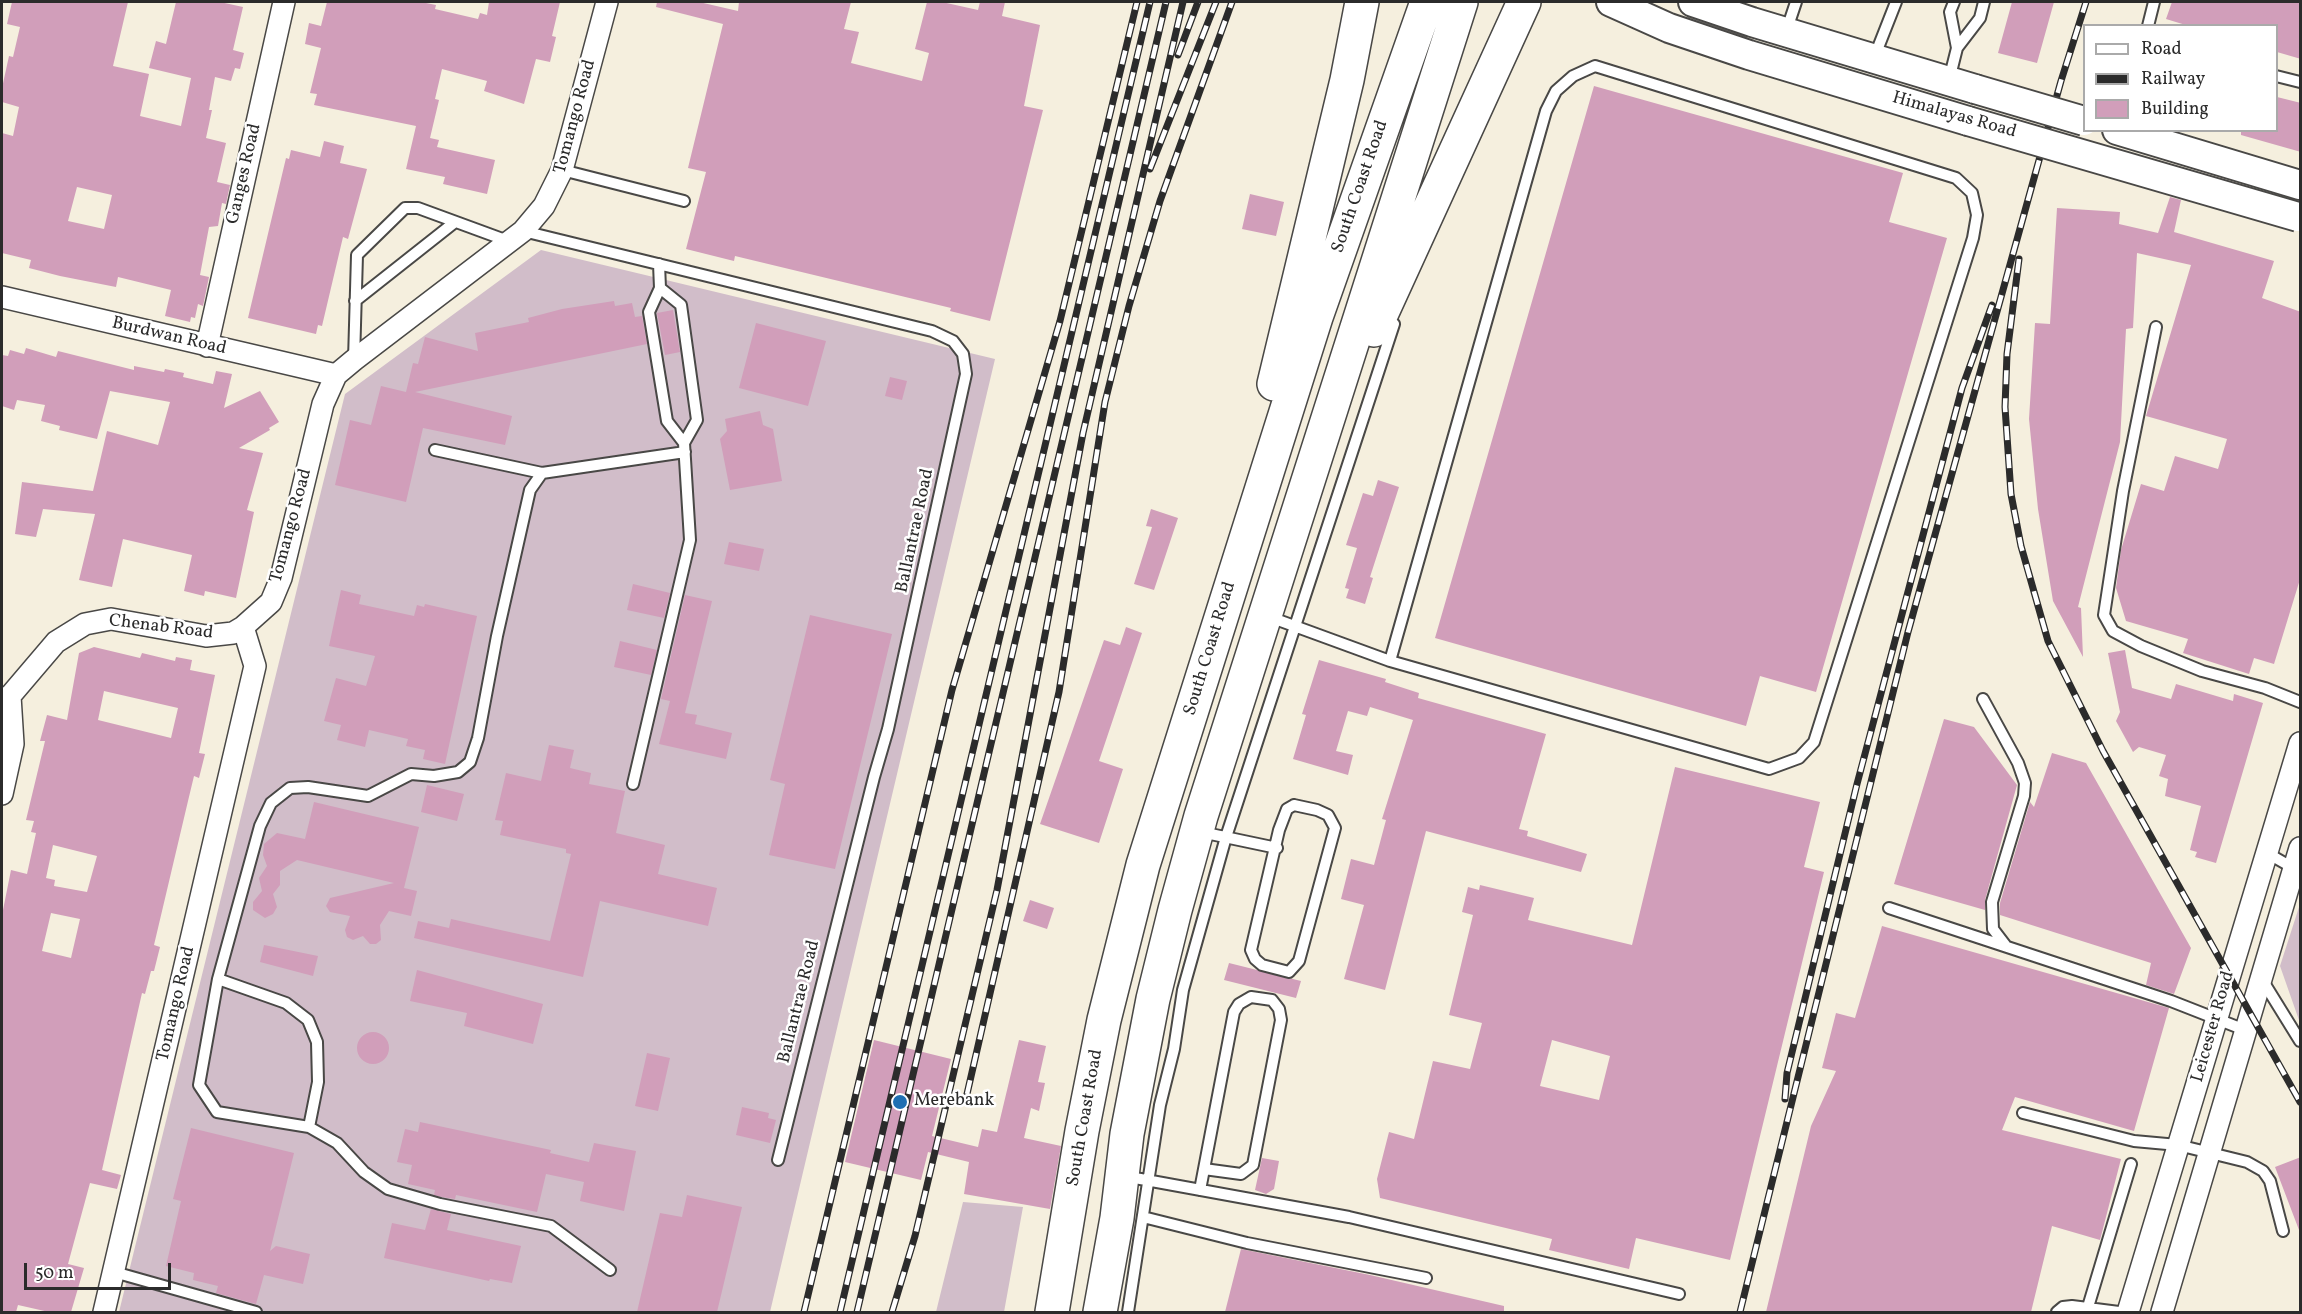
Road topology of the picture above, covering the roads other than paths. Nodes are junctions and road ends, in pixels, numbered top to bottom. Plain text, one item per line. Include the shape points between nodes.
1 (284, 2) edge
2 (607, 2) edge
3 (1362, 2) edge
4 (1427, 2) edge
5 (1461, 2) edge
6 (1524, 2) edge
7 (1611, 2) edge
8 (1693, 2) edge
9 (1796, 2) edge
10 (1896, 2) edge
11 (1954, 2) edge
12 (1984, 2) edge
13 (2154, 2) edge
14 (2148, 24) edge
15 (1786, 32) junction
16 (1957, 48) junction
17 (1874, 58) junction
18 (2278, 76) edge
19 (2301, 82) edge
20 (1962, 85) junction
21 (2083, 120) edge
22 (1466, 126) junction
23 (2124, 132) edge
24 (1463, 164) dead end
25 (562, 170) junction
26 (2301, 185) edge
27 (684, 201) dead end
28 (2299, 218) edge
29 (455, 222) junction
30 (516, 236) junction
31 (658, 264) junction
32 (660, 288) junction
33 (2, 297) edge
34 (355, 301) junction
35 (1399, 313) dead end
36 (2156, 327) dead end
37 (207, 346) junction
38 (354, 360) junction
39 (336, 375) junction
40 (684, 448) junction
41 (435, 450) dead end
42 (1316, 459) junction
43 (542, 473) junction
44 (1263, 483) junction
45 (1280, 620) junction
46 (243, 627) junction
47 (1390, 661) junction
48 (1196, 696) junction
49 (6, 698) edge
50 (1983, 699) dead end
51 (2301, 702) edge
52 (1238, 705) junction
53 (2301, 743) edge
54 (633, 784) dead end
55 (2, 794) edge
56 (1212, 834) junction
57 (1276, 848) junction
58 (2301, 848) edge
59 (2267, 853) junction
60 (2297, 871) edge
61 (1889, 908) dead end
62 (2008, 948) junction
63 (2261, 978) junction
64 (218, 979) junction
65 (2217, 1019) junction
66 (2244, 1030) junction
67 (2301, 1041) edge
68 (2023, 1113) dead end
69 (309, 1127) junction
70 (2178, 1145) junction
71 (2210, 1152) junction
72 (778, 1160) dead end
73 (2130, 1164) dead end
74 (1204, 1169) junction
75 (1135, 1178) junction
76 (1200, 1190) junction
77 (1070, 1210) junction
78 (1130, 1217) junction
79 (2283, 1231) dead end
80 (610, 1270) dead end
81 (114, 1272) junction
82 (1426, 1278) dead end
83 (1678, 1294) dead end
84 (2093, 1310) edge
85 (104, 1312) edge
86 (256, 1312) edge
87 (1052, 1312) edge
88 (1100, 1312) edge
89 (1128, 1312) edge
90 (2057, 1312) edge
91 (2119, 1312) edge
92 (2128, 1312) edge
93 (2162, 1312) edge

1 - 37 street, Ganges Road
2 - 25 street, Tomango Road
3 - 44 main road via 1347,80 1263,429
4 - 44 main road, South Coast Road via 1346,228
5 - 42 main road, South Coast Road
6 - 22 main road
7 - 28 street, Himalayas Road, bridge via 1669,28 1749,55
8 - 15 street, Himalayas Road
9 - 15 lane
10 - 17 lane
11 - 16 lane via 1950,12
12 - 16 lane via 1980,18
13 - 14 lane
15 - 17 street, Himalayas Road
16 - 20 lane
17 - 20 street, Himalayas Road
18 - 19 lane
20 - 21 street, Himalayas Road, bridge
22 - 24 lane
22 - 42 main road
23 - 26 street
25 - 27 lane
25 - 30 street, Tomango Road via 548,200
29 - 30 lane, Ballantrae Road
29 - 34 lane
29 - 34 lane, Ballantrae Road via 418,208 405,208 357,255
30 - 31 lane, Ballantrae Road
30 - 38 street, Tomango Road
31 - 32 lane
31 - 72 lane, Ballantrae Road via 943,334 957,345 965,364 936,520 888,729
32 - 40 lane via 649,312 667,421
32 - 40 lane via 681,305 697,420
33 - 37 street, Burdwan Road
34 - 38 lane
35 - 45 lane
36 - 51 lane via 2123,491 2104,615 2113,632 2140,646
37 - 39 street, Burdwan Road
38 - 39 street, Tomango Road
39 - 46 street, Tomango Road via 323,404 281,578 271,602
40 - 43 lane
40 - 54 lane via 690,540
41 - 43 lane
42 - 45 main road, South Coast Road
43 - 64 lane via 531,490 470,762 448,775 411,774 368,796 308,787 290,788 278,796 260,826
44 - 48 main road, South Coast Road
45 - 47 lane
45 - 52 main road, South Coast Road
45 - 56 lane
46 - 49 street, Chenab Road via 233,633 206,636 111,619 85,624 56,642
46 - 81 street, Tomango Road via 255,666
47 - 47 lane via 1769,769 1799,758 1814,742 1972,238 1977,215 1972,193 1956,178 1595,66 1573,76 1556,91 1546,111
48 - 52 main road
48 - 77 main road, South Coast Road via 1117,961
49 - 55 street via 13,744
50 - 62 lane via 2025,783 1992,902 1993,929
52 - 56 main road, South Coast Road
53 - 59 street, Leicester Road
56 - 57 lane
56 - 75 main road, South Coast Road via 1153,999 1127,1134
57 - 57 lane via 1279,830 1291,806 1317,810 1333,822 1335,834 1304,944 1297,966 1289,972 1262,965 1251,950
58 - 60 street, Leicester Road
59 - 60 lane
59 - 65 street, Leicester Road
60 - 63 street, Leicester Road
61 - 62 lane
62 - 65 lane
63 - 66 street, Leicester Road
63 - 67 lane
64 - 69 lane via 286,1003 308,1020 317,1042 318,1082
64 - 69 lane via 199,1085 209,1103 217,1112
65 - 66 lane
65 - 70 street, Leicester Road
66 - 71 street, Leicester Road
68 - 70 lane via 2134,1141
69 - 80 lane via 337,1143 364,1172 388,1189 421,1200 551,1226
70 - 71 lane
70 - 92 street, Leicester Road
71 - 79 lane via 2247,1162 2263,1171 2276,1196
71 - 93 street, Leicester Road
73 - 84 lane
74 - 74 lane via 1234,1012 1251,998 1272,1000 1281,1020 1253,1165 1241,1174
74 - 76 lane
75 - 76 lane
75 - 78 main road, South Coast Road
76 - 83 lane via 1349,1217
77 - 78 main road
77 - 87 main road, South Coast Road
78 - 82 lane
78 - 88 main road, South Coast Road
78 - 89 lane
81 - 85 street, Tomango Road
81 - 86 lane
84 - 90 lane via 2063,1307
84 - 91 lane

